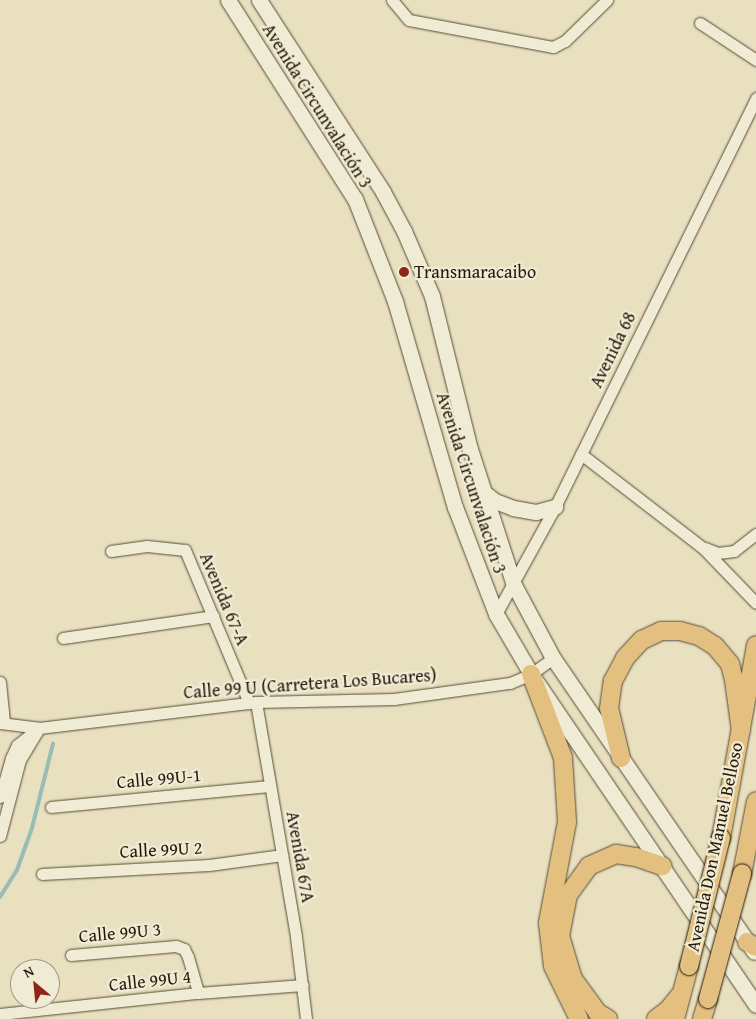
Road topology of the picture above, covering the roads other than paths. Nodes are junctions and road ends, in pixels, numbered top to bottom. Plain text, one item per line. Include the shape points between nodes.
1 (228, 0) edge
2 (259, 0) edge
3 (392, 0) edge
4 (607, 0) edge
5 (700, 23) dead end
6 (756, 60) edge
7 (756, 98) edge
8 (581, 454) junction
9 (482, 491) junction
10 (555, 507) junction
11 (756, 534) edge
12 (704, 548) junction
13 (111, 551) dead end
14 (514, 585) junction
15 (756, 603) edge
16 (496, 614) junction
17 (213, 616) junction
18 (63, 638) dead end
19 (756, 645) edge
20 (553, 658) junction
21 (531, 674) junction
22 (0, 682) edge
23 (252, 703) junction
24 (2, 723) edge
25 (39, 728) junction
26 (741, 730) junction
27 (621, 758) junction
28 (270, 786) junction
29 (0, 797) edge
30 (756, 801) edge
31 (51, 807) dead end
32 (756, 827) edge
33 (0, 836) edge
34 (752, 847) edge
35 (282, 855) junction
36 (662, 866) junction
37 (42, 874) dead end
38 (753, 948) edge
39 (71, 955) dead end
40 (303, 985) junction
41 (685, 989) junction
42 (198, 993) junction
43 (756, 1005) edge
44 (0, 1014) edge
45 (306, 1019) edge
46 (579, 1019) edge
47 (608, 1019) edge
48 (656, 1019) edge
49 (675, 1019) edge
50 (702, 1019) edge

1 - 16 main road, Avenida Circunvalación 3 via 355,199 395,301 455,507
2 - 9 main road, Avenida Circunvalación 3 via 383,192 404,231 432,296
3 - 4 street via 409,20 553,47 565,41
5 - 6 street
7 - 8 street, Avenida 68
8 - 10 street, Avenida 68
8 - 12 street
9 - 10 main road via 495,501 513,508 536,512
9 - 14 main road, Avenida Circunvalación 3
10 - 14 street, Avenida 68
11 - 12 street via 734,551 718,553
12 - 15 street
13 - 17 street, Avenida 67-A via 147,546 185,550
14 - 16 street, Avenida 68
14 - 20 main road, Avenida Circunvalación 3
16 - 21 main road, Avenida Circunvalación 3
17 - 18 street
17 - 23 street, Avenida 67-A
19 - 26 main road, Avenida Don Manuel Belloso
20 - 21 street, Calle 99 U (Carretera Los Bucares)
20 - 27 main road, Avenida Circunvalación 3
21 - 23 street, Calle 99 U (Carretera Los Bucares) via 510,683 394,699
21 - 36 main road, Avenida Circunvalación 3
21 - 46 main road via 563,758 567,822 548,923 553,966
22 - 24 street
23 - 25 street, Calle 99 U (Carretera Los Bucares)
23 - 28 street, Avenida 67A
24 - 25 street, Calle 99 U (Carretera Los Bucares)
25 - 29 street via 17,746
25 - 33 street via 20,760
26 - 27 main road via 730,664 715,646 699,636 661,631 642,640 624,658 613,681 608,708
26 - 41 main road, Avenida Don Manuel Belloso, bridge via 721,838
27 - 38 main road, Avenida Circunvalación 3
28 - 31 street, Calle 99U-1
28 - 35 street, Avenida 67A
30 - 34 main road, Avenida Don Manuel Belloso
32 - 34 main road
34 - 50 main road, Avenida Don Manuel Belloso, bridge
35 - 37 street, Calle 99U 2 via 209,865
35 - 40 street, Avenida 67A
36 - 43 main road, Avenida Circunvalación 3
36 - 47 main road via 616,854 589,866 568,895 560,936 573,979 598,1013
39 - 42 street, Calle 99U 3 via 176,946 184,949 188,956
40 - 42 street, Calle 99U 4
40 - 45 street, Avenida 67A
41 - 48 main road
41 - 49 main road, Avenida Don Manuel Belloso
42 - 44 street, Calle 99U 4

